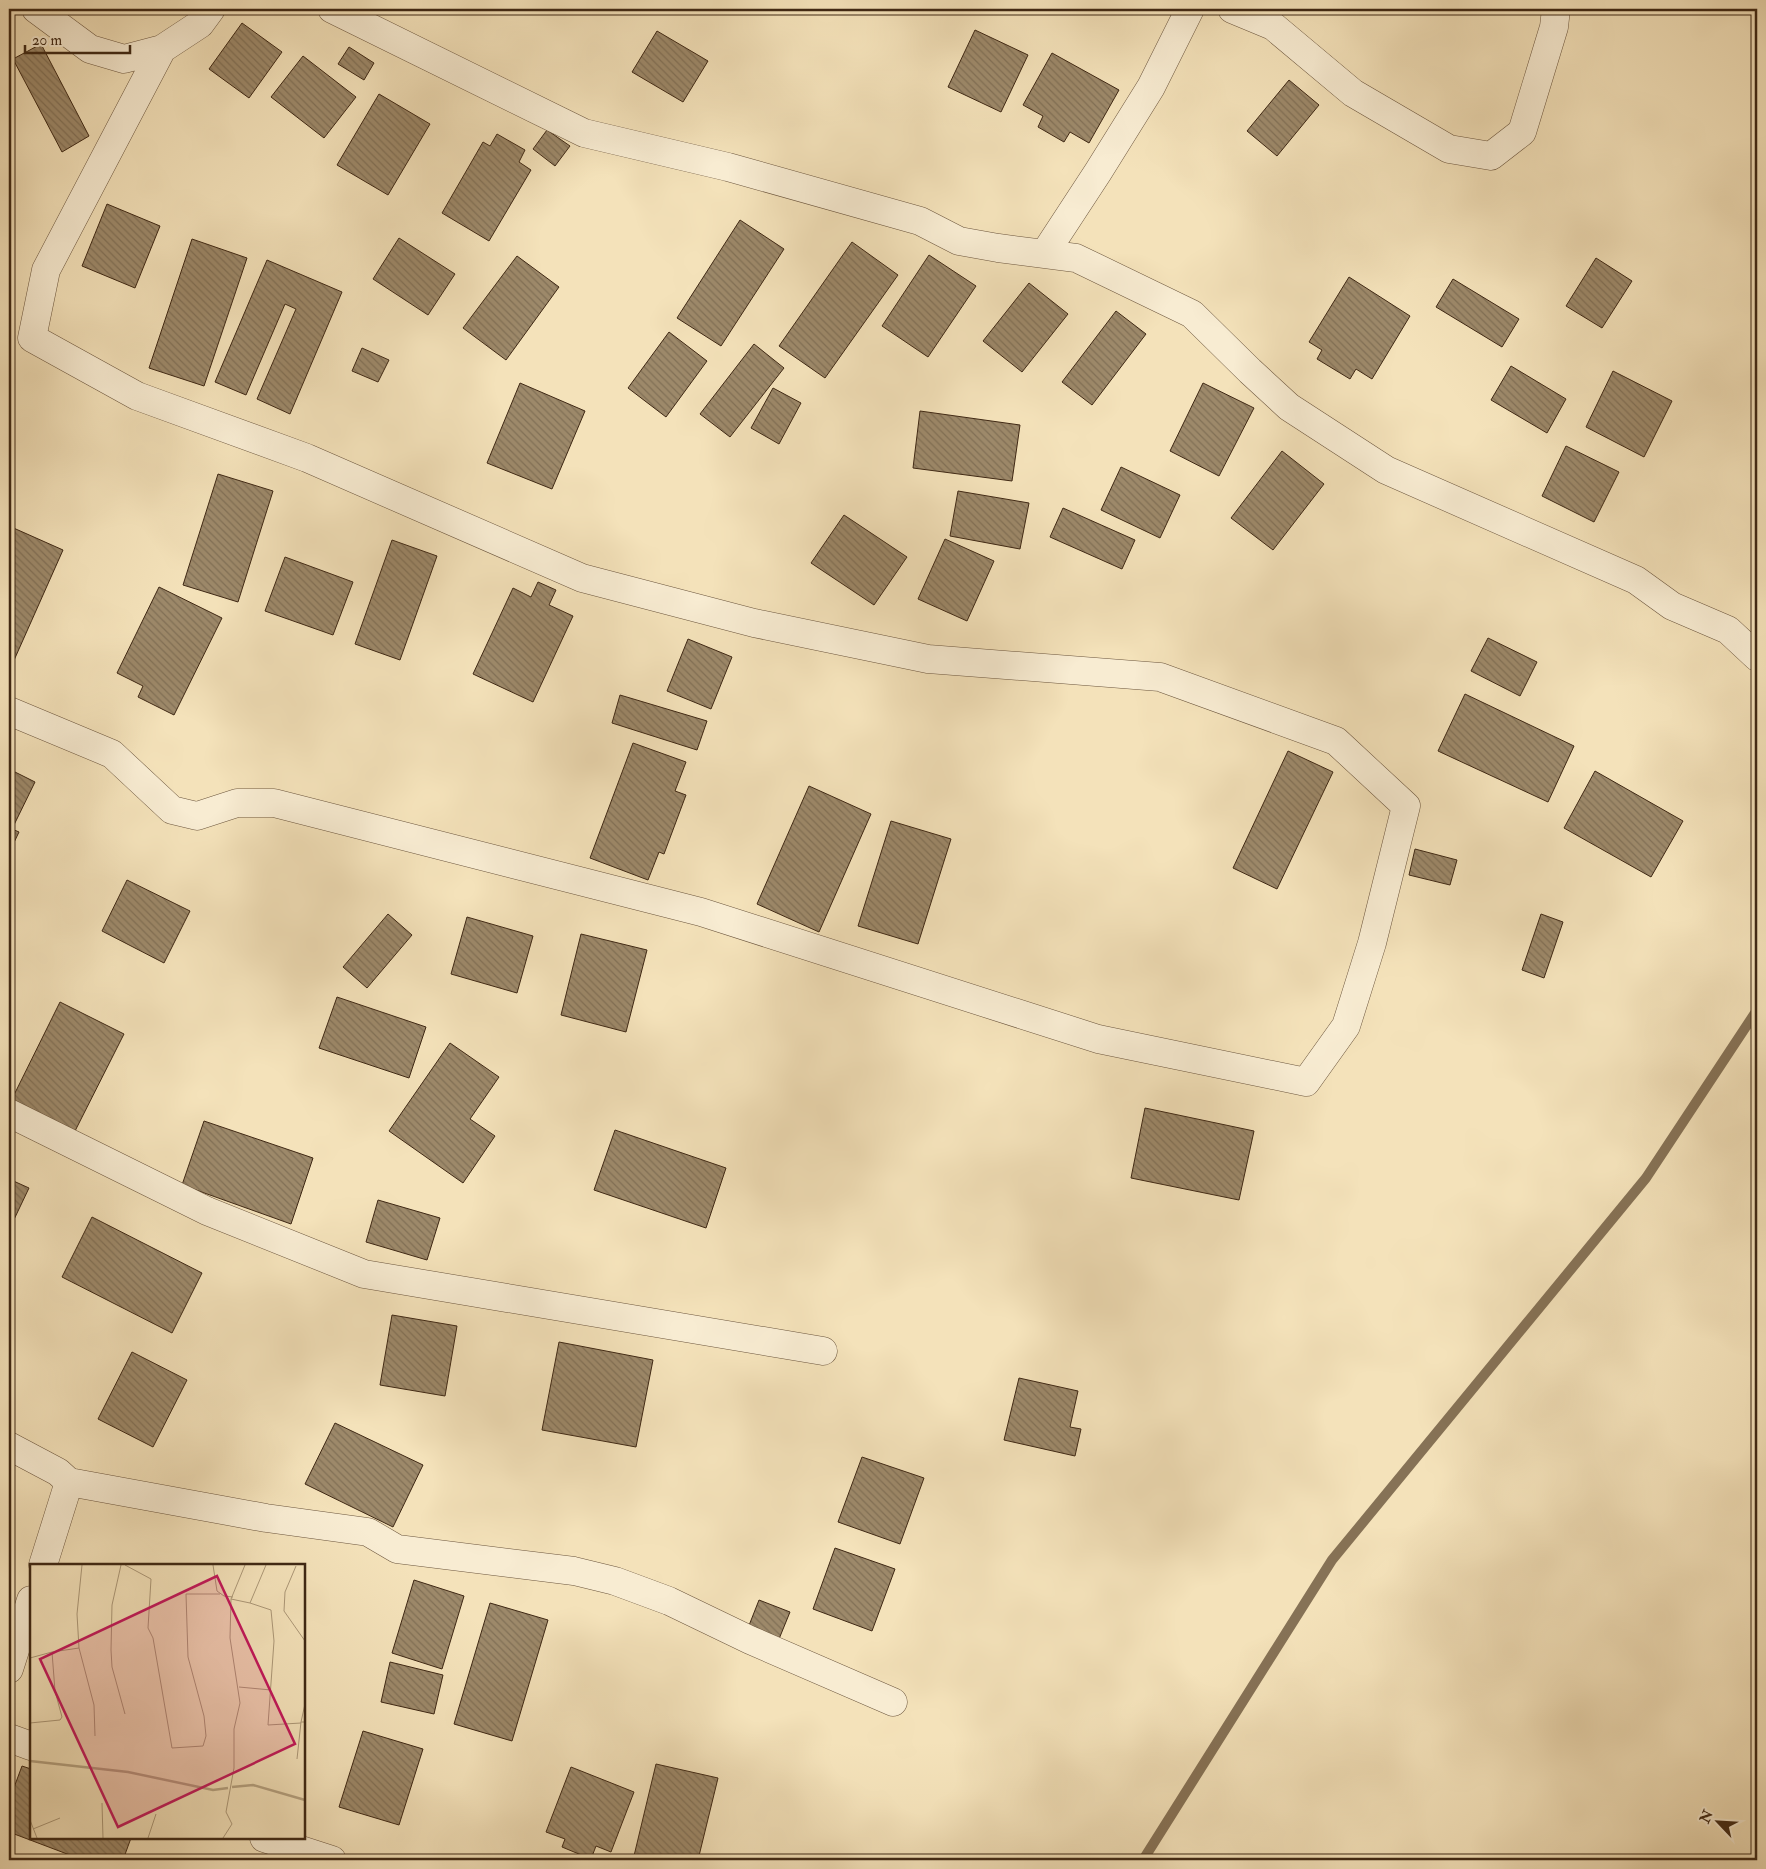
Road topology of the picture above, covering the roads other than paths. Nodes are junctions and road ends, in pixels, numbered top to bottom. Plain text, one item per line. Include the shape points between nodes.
1 (36, 9) edge
2 (211, 9) edge
3 (332, 9) edge
4 (1190, 9) edge
5 (1232, 9) edge
6 (1556, 9) edge
7 (162, 49) junction
8 (1046, 253) junction
9 (1757, 657) edge
10 (9, 711) edge
11 (9, 1113) edge
12 (823, 1351) dead end
13 (9, 1446) edge
14 (70, 1482) junction
15 (42, 1564) edge
16 (30, 1603) edge
17 (9, 1669) edge
18 (893, 1702) dead end
19 (9, 1738) edge
20 (30, 1746) edge
21 (267, 1839) edge
22 (332, 1860) edge

1 - 7 street via 90,49 124,59
2 - 7 street via 200,24
3 - 8 street via 584,133 728,167 920,221 959,241
4 - 8 street via 1151,87
5 - 6 street via 1273,26 1353,93 1450,149 1492,156 1522,132 1554,27
7 - 10 street via 46,270 32,338 137,396 306,458 582,578 754,623 928,658 1160,677 1336,741 1406,806 1372,943 1346,1026 1306,1082 1098,1039 701,912 274,803 237,803 198,816 172,810 112,754
8 - 9 street via 1076,258 1192,314 1289,407 1386,470 1636,580 1672,606 1728,630
11 - 12 street via 207,1211 364,1274
13 - 14 street via 58,1472
14 - 15 street
14 - 18 street via 266,1518 368,1532 397,1550 574,1571 615,1581 669,1601
16 - 17 street
19 - 20 street
21 - 22 street

